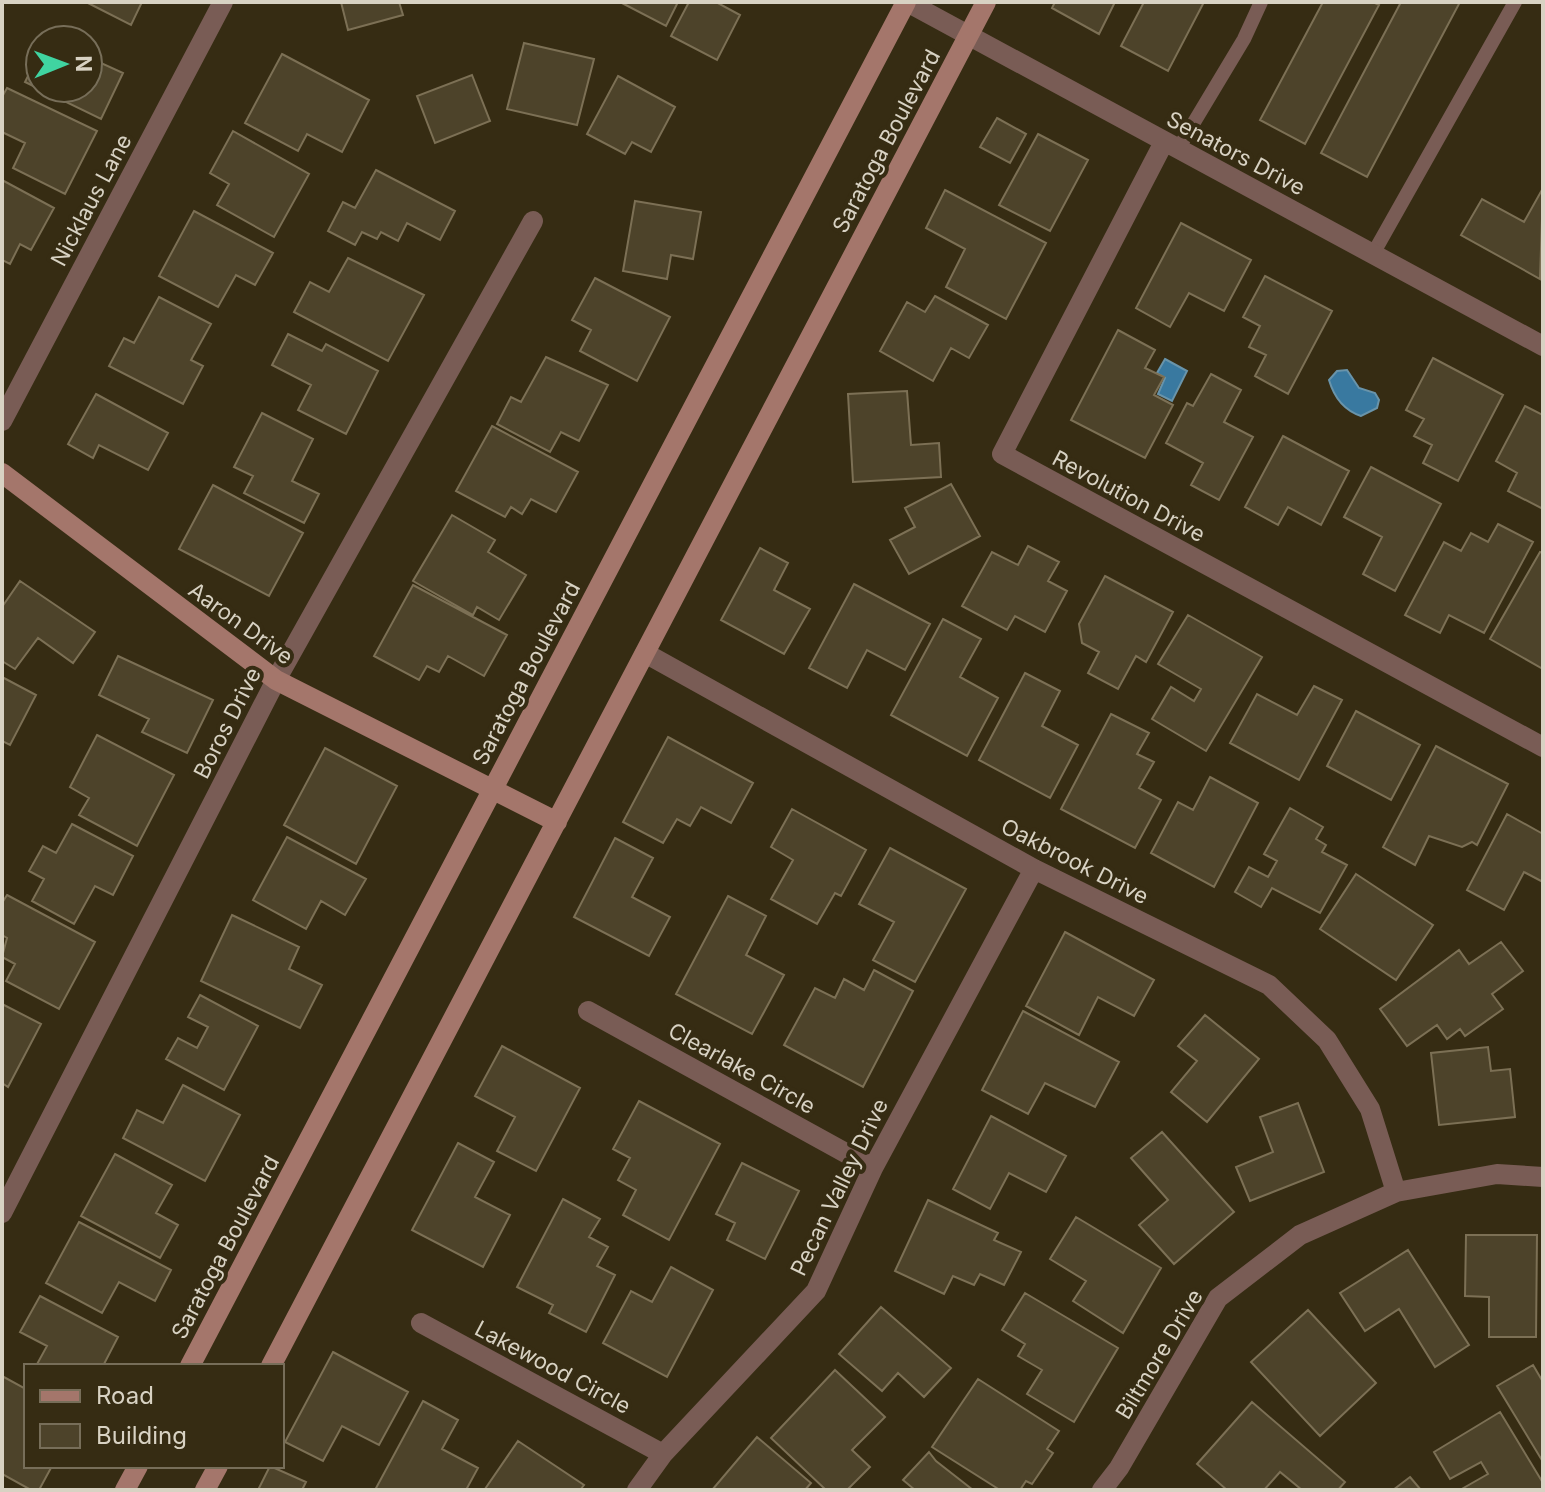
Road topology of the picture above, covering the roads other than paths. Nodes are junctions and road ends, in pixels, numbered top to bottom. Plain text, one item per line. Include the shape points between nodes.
1 (223, 2) edge
2 (907, 2) edge
3 (986, 2) edge
4 (1261, 2) edge
5 (1515, 2) edge
6 (968, 36) junction
7 (1171, 145) junction
8 (533, 221) dead end
9 (1373, 254) junction
10 (1543, 346) edge
11 (2, 421) edge
12 (2, 473) edge
13 (645, 653) junction
14 (276, 680) junction
15 (1543, 747) edge
16 (493, 787) junction
17 (557, 822) junction
18 (1034, 869) junction
19 (588, 1011) dead end
20 (873, 1168) junction
21 (1543, 1177) edge
22 (1396, 1192) junction
23 (2, 1213) edge
24 (421, 1323) dead end
25 (191, 1364) edge
26 (272, 1364) edge
27 (663, 1454) junction
28 (137, 1468) edge
29 (217, 1468) edge
30 (125, 1490) edge
31 (205, 1490) edge
32 (637, 1490) edge
33 (1102, 1490) edge

1 - 11 street, Nicklaus Lane
2 - 6 street, Senators Drive
2 - 16 main road, Saratoga Boulevard
3 - 6 main road, Saratoga Boulevard
4 - 7 lane via 1244,39
5 - 9 lane
6 - 7 street, Senators Drive
6 - 13 main road, Saratoga Boulevard
7 - 9 street, Senators Drive
7 - 15 street, Revolution Drive via 1002,454
8 - 14 street, Boros Drive
9 - 10 street, Senators Drive
12 - 14 main road, Aaron Drive
13 - 17 main road, Saratoga Boulevard
13 - 18 street, Oakbrook Drive
14 - 16 main road, Aaron Drive
14 - 23 street, Boros Drive
16 - 17 main road, Aaron Drive
16 - 25 main road, Saratoga Boulevard
17 - 26 main road, Saratoga Boulevard
18 - 20 street, Pecan Valley Drive
18 - 22 street, Oakbrook Drive via 1269,985 1327,1040 1370,1109
19 - 20 street, Clearlake Circle
20 - 27 street, Pecan Valley Drive via 816,1291
21 - 22 street, Biltmore Drive via 1497,1174
22 - 33 street, Biltmore Drive via 1300,1235 1218,1298
24 - 27 street, Lakewood Circle
27 - 32 street, Pecan Valley Drive
28 - 30 main road
29 - 31 main road

